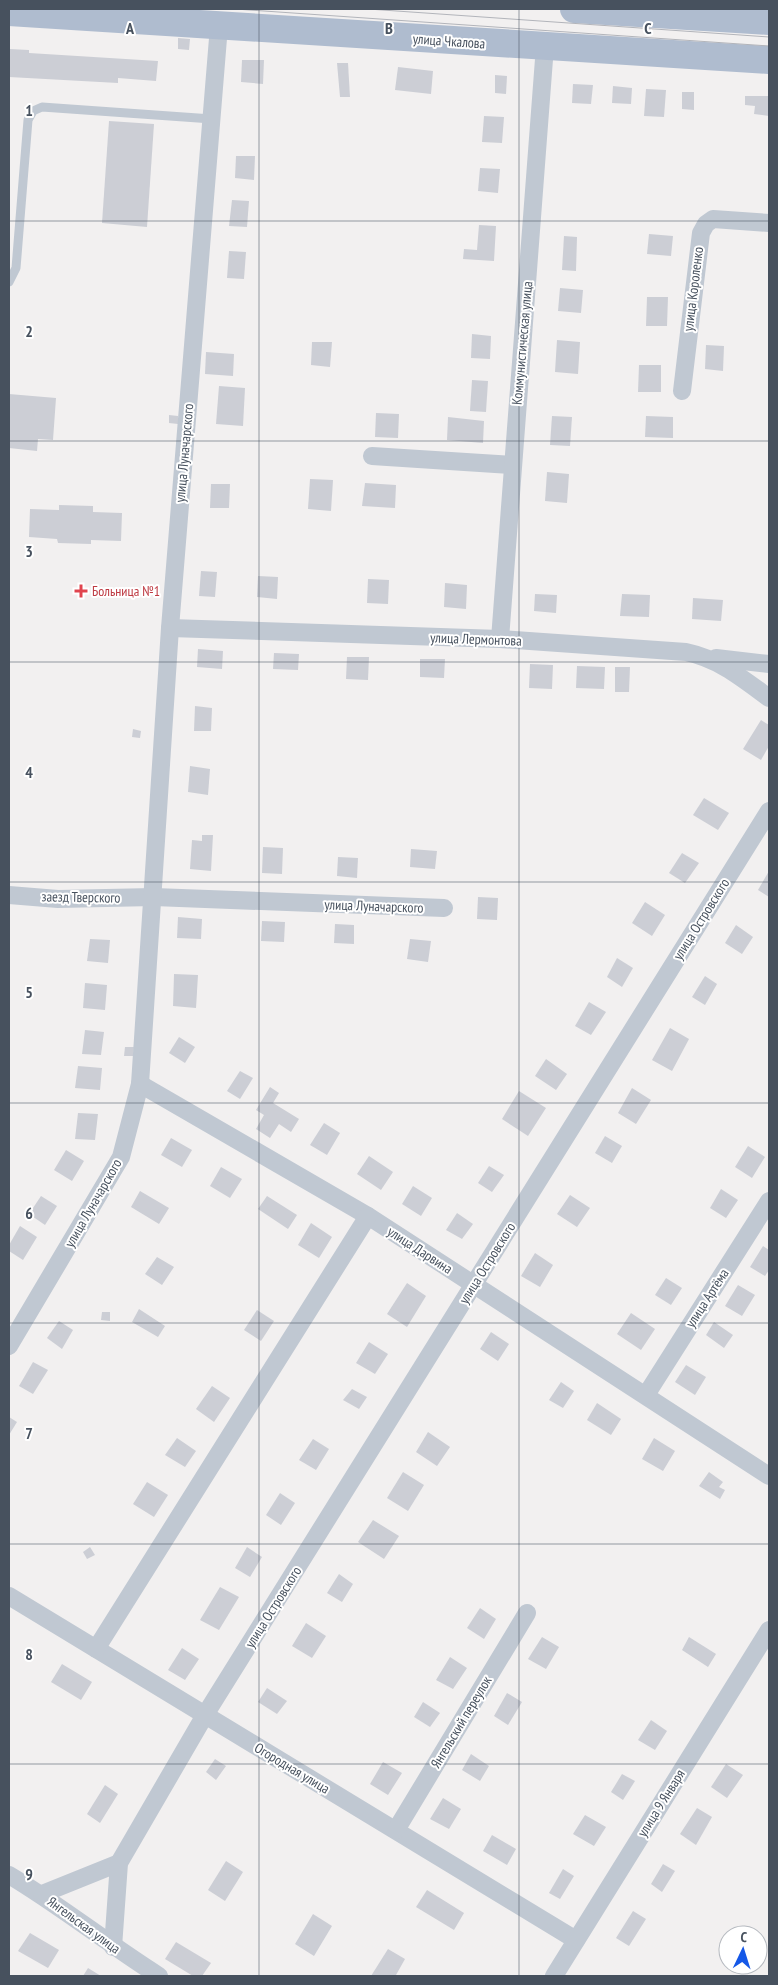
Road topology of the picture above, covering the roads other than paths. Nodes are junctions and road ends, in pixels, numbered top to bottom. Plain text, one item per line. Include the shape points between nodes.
1 (574, 9) edge
2 (9, 12) edge
3 (220, 18) edge
4 (769, 21) edge
5 (545, 46) junction
6 (769, 60) edge
7 (212, 119) junction
8 (769, 223) edge
9 (9, 282) edge
10 (682, 391) dead end
11 (372, 456) dead end
12 (512, 465) junction
13 (170, 628) junction
14 (500, 639) junction
15 (705, 656) junction
16 (769, 664) edge
17 (769, 698) edge
18 (769, 811) edge
19 (9, 895) edge
20 (154, 898) junction
21 (444, 908) dead end
22 (140, 1084) junction
23 (769, 1201) edge
24 (368, 1216) junction
25 (473, 1284) junction
26 (9, 1346) edge
27 (646, 1394) junction
28 (769, 1476) edge
29 (9, 1596) edge
30 (527, 1613) dead end
31 (769, 1630) edge
32 (96, 1649) junction
33 (205, 1715) junction
34 (396, 1830) junction
35 (119, 1863) junction
36 (9, 1875) edge
37 (42, 1894) junction
38 (576, 1940) junction
39 (113, 1947) junction
40 (159, 1976) edge
41 (554, 1976) edge

1 - 4 main road
2 - 3 main road, улица Чкалова
3 - 5 main road, улица Чкалова
3 - 7 street, улица Луначарского
5 - 6 main road, улица Чкалова
5 - 12 street, Коммунистическая улица
7 - 9 lane via 42,107 33,111 28,120 16,268
7 - 13 street, улица Луначарского
8 - 10 street, улица Короленко via 712,220 701,233
11 - 12 street
12 - 14 street, Коммунистическая улица
13 - 14 street, улица Лермонтова
13 - 20 street, улица Луначарского
14 - 15 street, улица Лермонтова
15 - 16 street
15 - 17 street, улица Лермонтова via 727,667
18 - 25 street, улица Островского
19 - 20 street, заезд Тверского via 58,899
20 - 21 street, улица Луначарского
20 - 22 street, улица Луначарского
22 - 24 street, улица Дарвина
22 - 26 street, улица Луначарского via 121,1157
23 - 27 street, улица Артёма
24 - 25 street, улица Дарвина
24 - 32 street
25 - 27 street, улица Дарвина
25 - 33 street, улица Островского
27 - 28 street, улица Дарвина
29 - 32 street, Огородная улица
30 - 34 street, Янгельский переулок
31 - 38 street, улица 9 Января
32 - 33 street, Огородная улица
33 - 34 street, Огородная улица
33 - 35 street, улица Островского
34 - 38 street, Огородная улица
35 - 37 street
35 - 39 street
36 - 37 street, Янгельская улица
37 - 39 street, Янгельская улица
38 - 41 street, улица 9 Января
39 - 40 street, Янгельская улица

